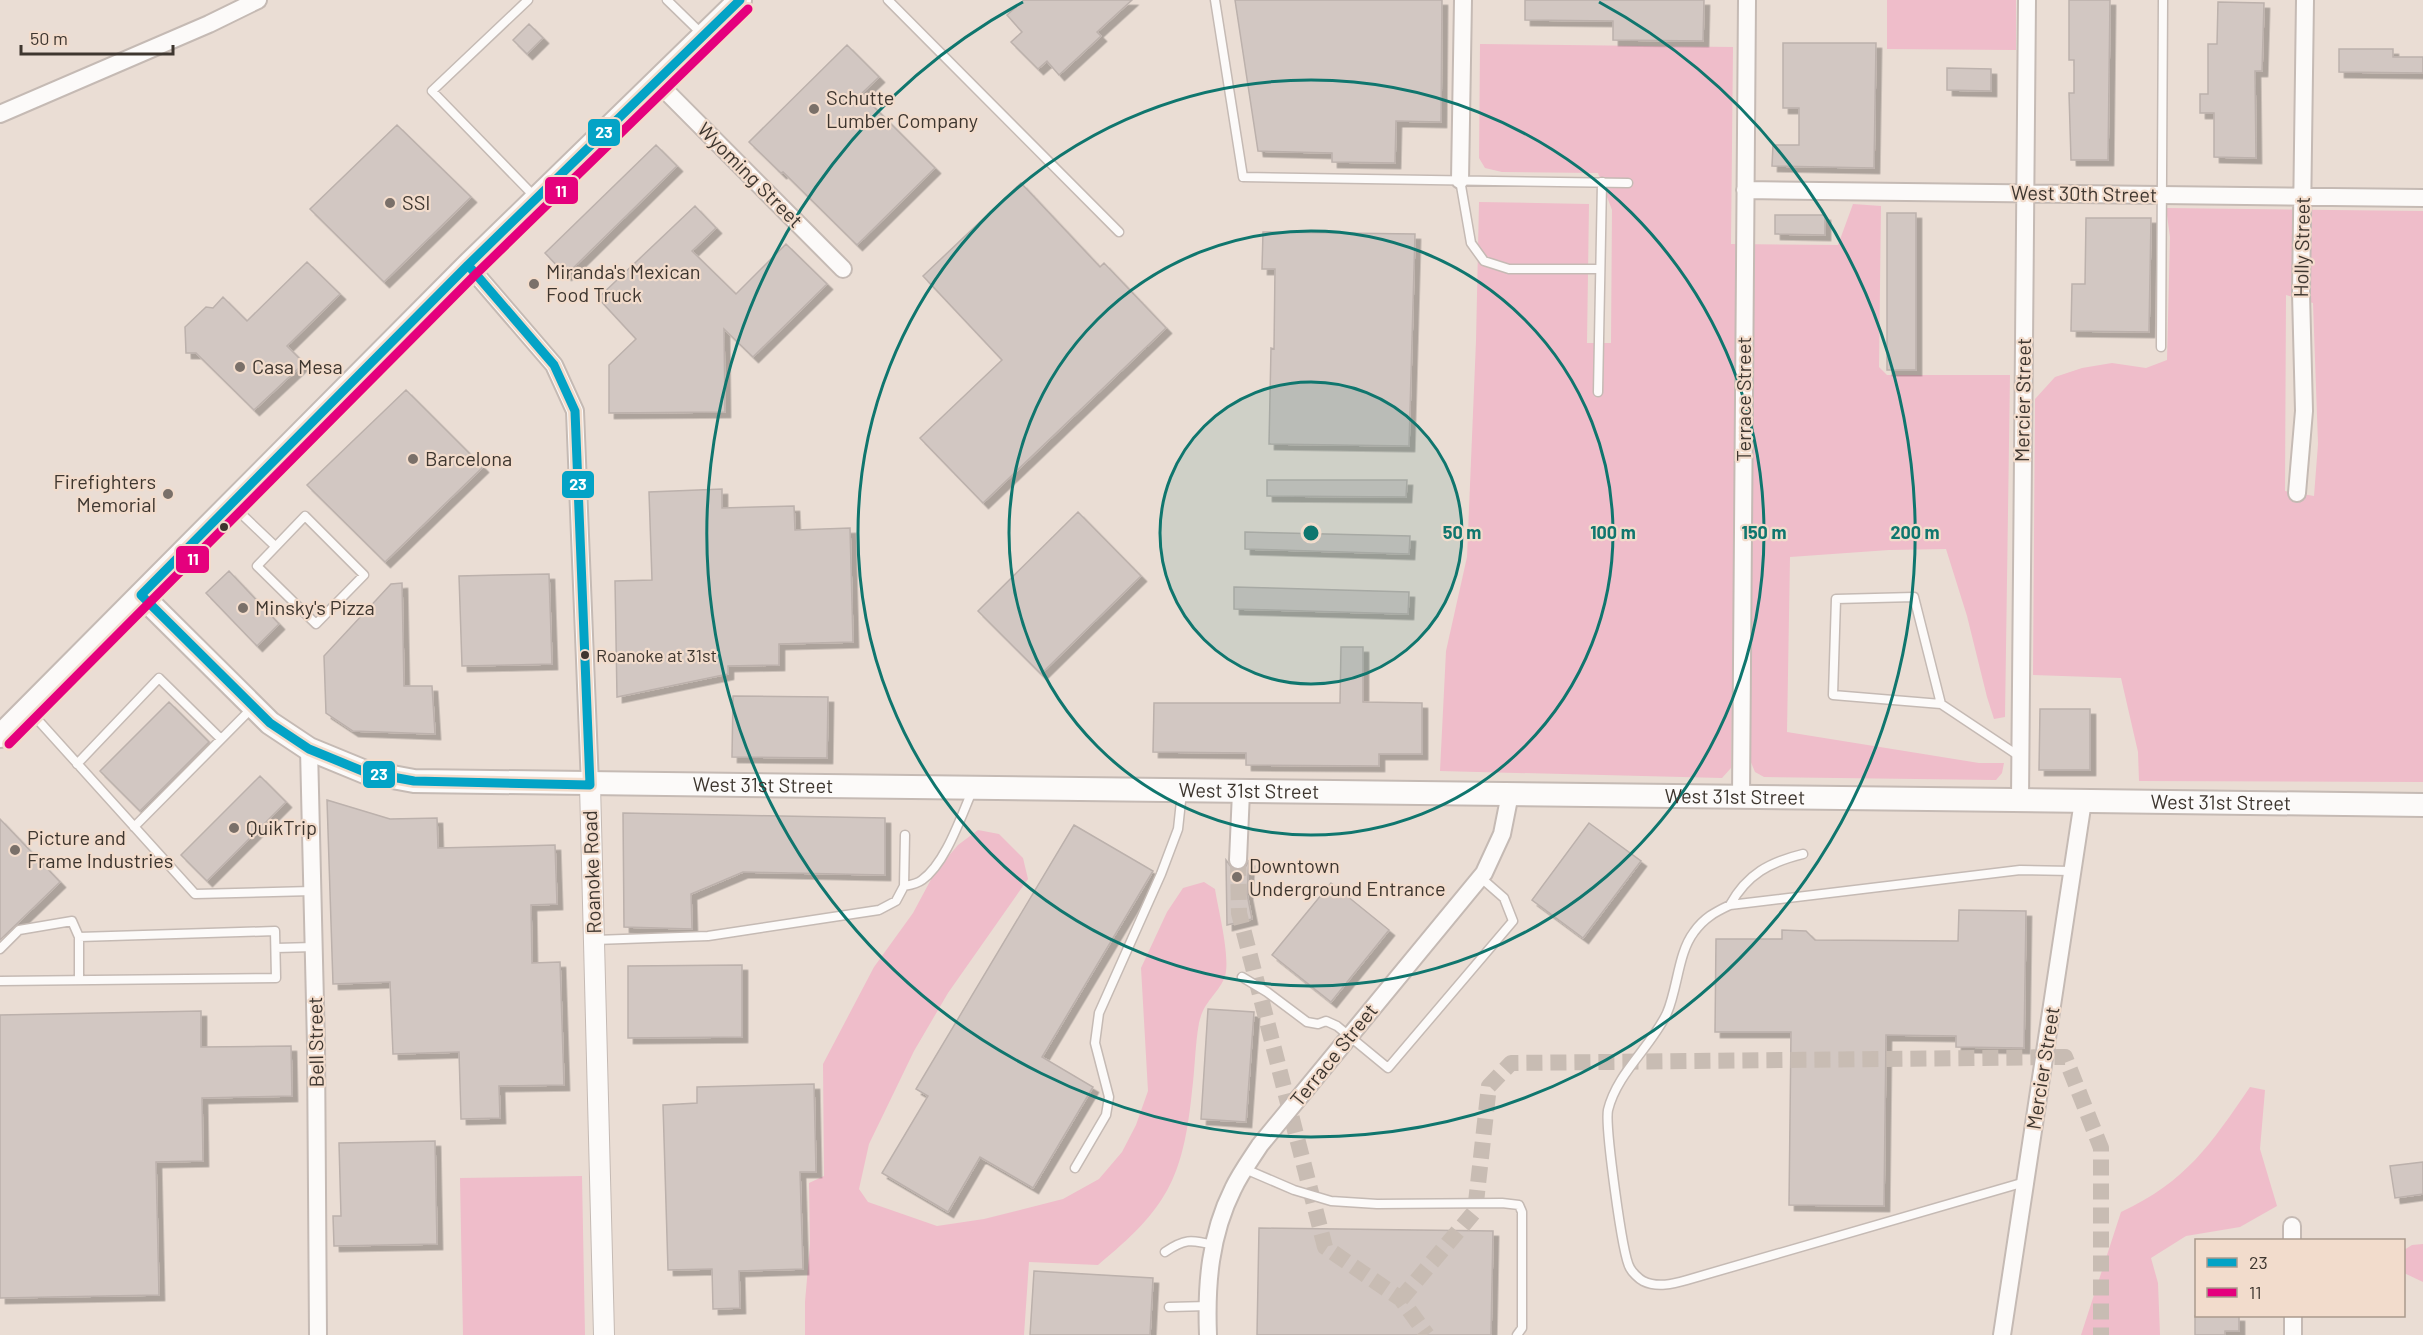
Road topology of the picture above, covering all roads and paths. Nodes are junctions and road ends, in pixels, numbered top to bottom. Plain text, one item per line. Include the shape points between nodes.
1 (258, 0) edge
2 (528, 0) edge
3 (667, 0) edge
4 (740, 0) edge
5 (888, 0) edge
6 (1215, 0) edge
7 (1463, 0) edge
8 (1747, 0) edge
9 (2027, 0) edge
10 (2163, 0) edge
11 (2305, 0) edge
12 (703, 36) junction
13 (656, 81) junction
14 (0, 114) edge
15 (1460, 180) junction
16 (1602, 182) junction
17 (1628, 183) dead end
18 (1745, 190) junction
19 (2025, 193) junction
20 (2161, 195) junction
21 (2302, 197) junction
22 (536, 198) junction
23 (2423, 198) edge
24 (1119, 232) dead end
25 (468, 265) junction
26 (843, 269) dead end
27 (1600, 269) junction
28 (2161, 347) dead end
29 (1598, 392) dead end
30 (2297, 493) dead end
31 (231, 504) junction
32 (275, 546) junction
33 (141, 596) junction
34 (1941, 704) junction
35 (253, 707) junction
36 (27, 709) junction
37 (0, 736) edge
38 (221, 739) junction
39 (309, 749) junction
40 (2020, 756) junction
41 (77, 764) junction
42 (590, 785) junction
43 (973, 789) junction
44 (1182, 791) junction
45 (1241, 792) junction
46 (1510, 794) junction
47 (1741, 797) junction
48 (2020, 800) junction
49 (2083, 801) junction
50 (2423, 805) edge
51 (134, 827) junction
52 (905, 835) dead end
53 (1803, 854) dead end
54 (1238, 860) tunnel mouth
55 (2073, 871) junction
56 (1480, 877) junction
57 (904, 886) junction
58 (312, 891) junction
59 (1730, 905) junction
60 (79, 937) junction
61 (594, 940) junction
62 (314, 947) junction
63 (276, 948) junction
64 (0, 949) edge
65 (1242, 977) dead end
66 (79, 980) junction
67 (0, 981) edge
68 (1349, 1037) junction
69 (1075, 1168) dead end
70 (1245, 1169) junction
71 (2026, 1182) junction
72 (1213, 1245) junction
73 (1165, 1252) dead end
74 (1208, 1306) junction
75 (1169, 1307) dead end
76 (2293, 1317) edge
77 (318, 1335) edge
78 (604, 1335) edge
79 (1208, 1335) edge
80 (1517, 1335) edge
81 (2002, 1335) edge
82 (2293, 1335) edge

1 - 14 street
2 - 22 lane via 432,92
3 - 12 lane
4 - 12 main road
5 - 24 lane
6 - 15 lane via 1243,177
7 - 15 street
8 - 18 street, Terrace Street
9 - 19 street, Mercier Street
10 - 20 lane
11 - 21 street, Holly Street
12 - 13 main road
13 - 22 main road
13 - 26 street, Wyoming Street
15 - 16 lane
15 - 27 lane via 1471,243 1484,261 1509,269
16 - 17 lane
16 - 27 lane
18 - 19 street, West 30th Street
18 - 47 street, Terrace Street
19 - 20 street, West 30th Street
19 - 40 street, Mercier Street
20 - 21 street, West 30th Street
20 - 28 lane
21 - 23 street, West 30th Street
21 - 30 street, Holly Street via 2304,411
22 - 25 main road
25 - 31 main road
25 - 42 street, Roanoke Road via 554,365 575,411
27 - 29 lane
31 - 32 lane
31 - 33 main road
32 - 32 lane via 257,566 316,624 364,575 305,516
33 - 35 main road, West 31st Street
33 - 36 main road
34 - 34 lane via 1914,597 1836,599 1833,695
34 - 40 lane
35 - 38 lane
35 - 39 main road, West 31st Street
36 - 37 main road
36 - 41 lane
38 - 41 lane via 159,678
38 - 51 lane
39 - 42 main road, West 31st Street via 365,772 414,781
39 - 58 street, Bell Street
40 - 48 street, Mercier Street
41 - 51 lane
42 - 43 main road, West 31st Street
42 - 61 street, Roanoke Road
43 - 44 main road, West 31st Street
43 - 57 lane via 934,870 920,882
44 - 45 main road, West 31st Street
44 - 69 lane via 1178,828 1100,1013 1095,1043 1110,1097 1106,1115
45 - 46 main road, West 31st Street
45 - 54 street
46 - 47 main road, West 31st Street
46 - 56 street, Terrace Street via 1502,834
47 - 48 main road, West 31st Street
48 - 49 main road, West 31st Street
49 - 50 main road, West 31st Street
49 - 55 street, Mercier Street
51 - 58 lane via 195,894
52 - 57 lane
53 - 59 lane via 1753,875 1739,888
55 - 59 lane via 2020,870
55 - 71 street, Mercier Street
56 - 68 street, Terrace Street
56 - 68 lane via 1504,898 1513,921 1388,1068
57 - 61 lane via 896,901 879,910 708,936
58 - 62 street, Bell Street
59 - 71 lane via 1709,915 1694,932 1685,948 1676,992 1665,1016 1614,1093 1608,1113 1612,1169 1629,1267 1642,1281 1663,1286 1687,1280
60 - 63 lane via 275,932
60 - 64 lane via 72,921 19,930
60 - 66 lane
61 - 78 street, Roanoke Road
62 - 63 lane
62 - 77 street, Bell Street
63 - 66 lane via 276,978
65 - 68 lane via 1307,1022 1326,1022
66 - 67 lane
68 - 70 street, Terrace Street via 1260,1145
70 - 72 street, Terrace Street via 1233,1188
70 - 80 lane via 1331,1201 1519,1206 1522,1328
71 - 81 street, Mercier Street
72 - 73 lane via 1193,1240
72 - 74 street, Terrace Street via 1207,1281
74 - 75 lane
74 - 79 street, Terrace Street
76 - 82 street

